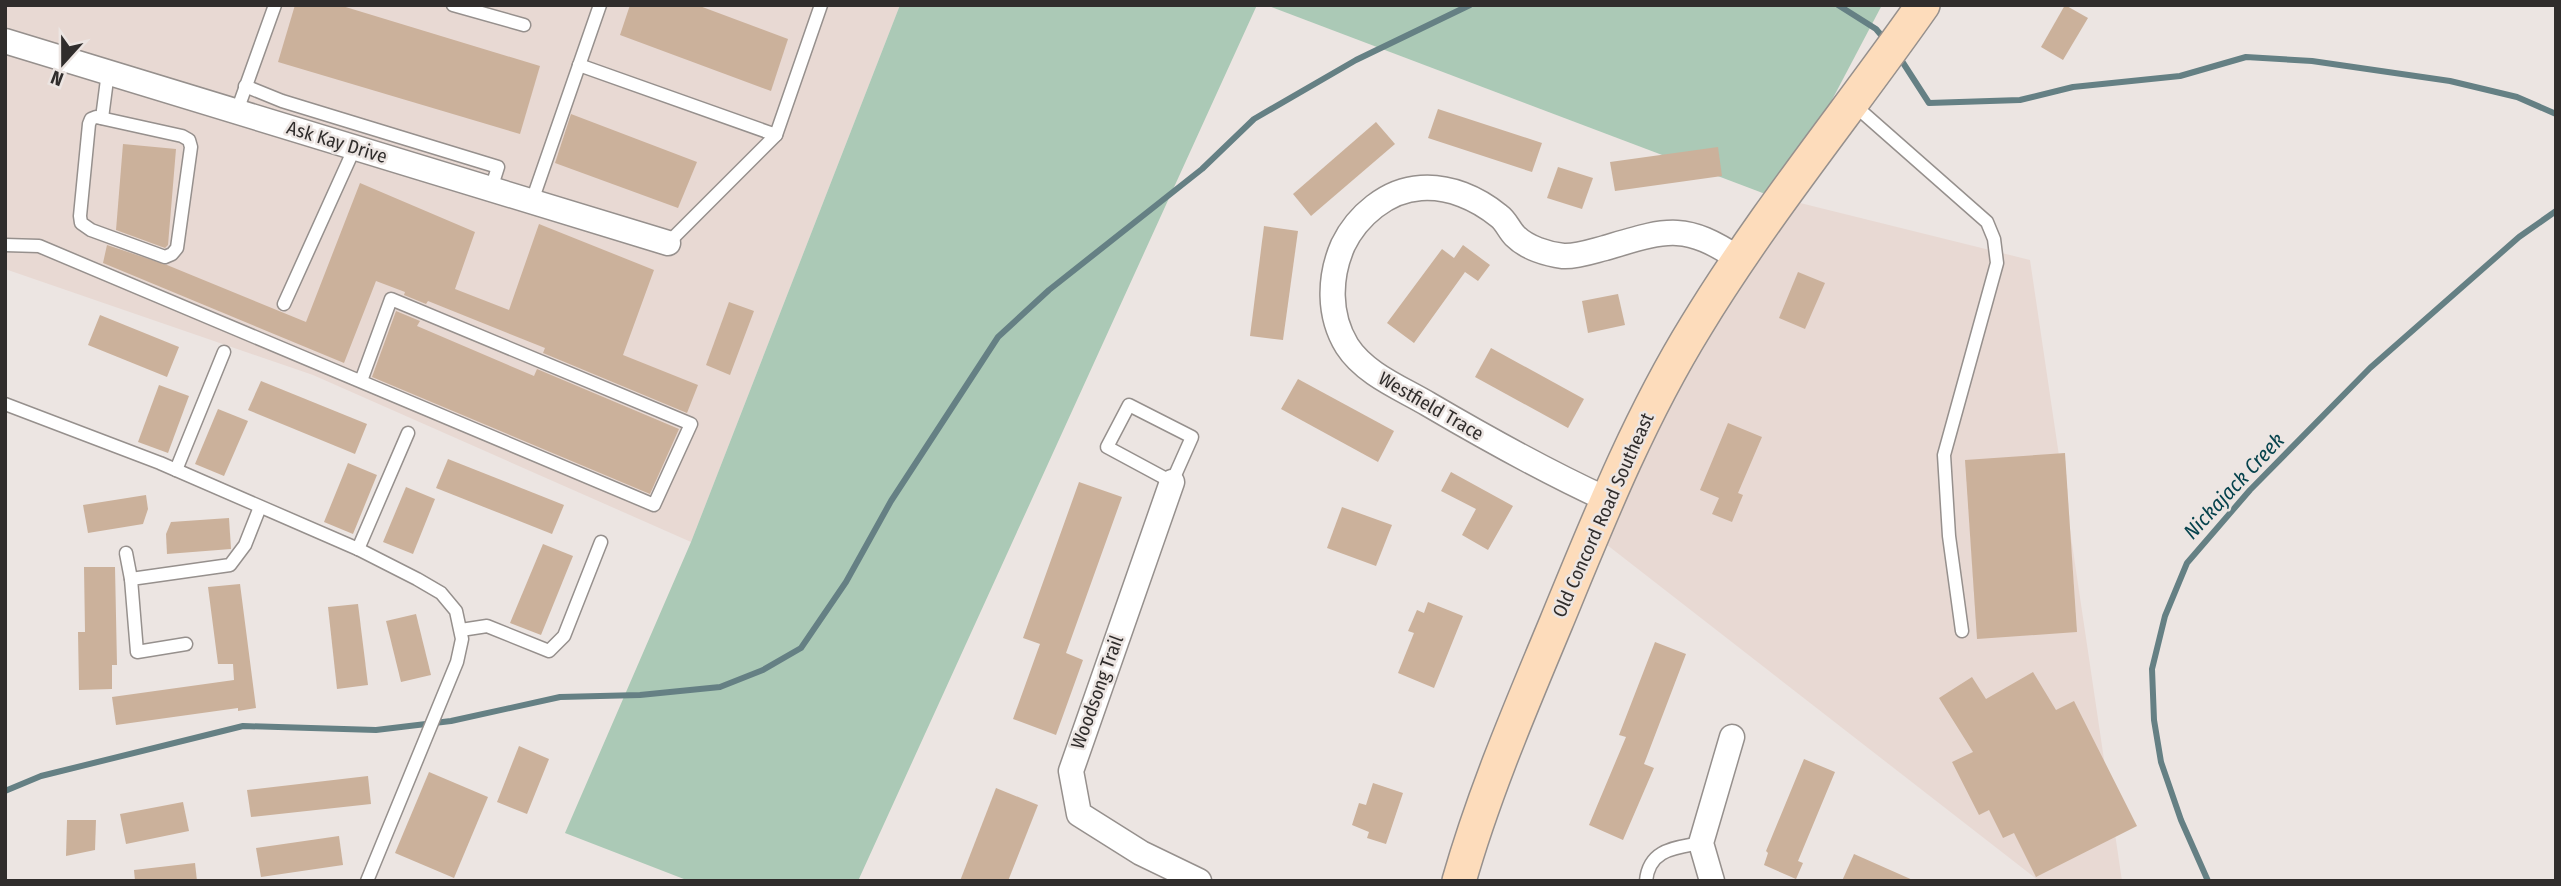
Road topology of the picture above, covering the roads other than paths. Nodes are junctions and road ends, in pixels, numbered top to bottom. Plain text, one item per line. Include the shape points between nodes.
1 (275, 5) edge
2 (453, 5) edge
3 (600, 5) edge
4 (821, 5) edge
5 (1920, 9) edge
6 (524, 25) dead end
7 (5, 41) edge
8 (579, 65) junction
9 (108, 72) junction
10 (245, 86) junction
11 (1857, 96) junction
12 (237, 111) junction
13 (102, 118) junction
14 (776, 135) junction
15 (355, 147) junction
16 (491, 189) junction
17 (532, 201) junction
18 (668, 243) joint
19 (5, 244) edge
20 (1739, 259) junction
21 (284, 304) dead end
22 (224, 352) dead end
23 (361, 381) junction
24 (5, 404) edge
25 (408, 433) dead end
26 (176, 470) junction
27 (1172, 482) junction
28 (1606, 499) junction
29 (260, 507) junction
30 (601, 542) dead end
31 (358, 549) junction
32 (126, 553) dead end
33 (131, 579) junction
34 (461, 630) junction
35 (1962, 631) dead end
36 (186, 644) dead end
37 (1732, 737) dead end
38 (1701, 843) junction
39 (367, 881) edge
40 (1199, 881) edge
41 (1459, 881) edge
42 (1646, 881) edge
43 (1712, 881) edge

1 - 10 lane
2 - 6 lane
3 - 8 lane
4 - 14 lane
5 - 11 street, Old Concord Road Southeast
7 - 9 street, Ask Kay Drive
8 - 14 lane
8 - 17 lane
9 - 12 street, Ask Kay Drive
9 - 13 lane
10 - 12 lane
10 - 16 lane via 498,167
11 - 20 street, Old Concord Road Southeast
11 - 35 lane via 1987,222 1994,239 1997,263 1944,455
12 - 15 street, Ask Kay Drive
13 - 13 lane via 189,140 177,248 172,254 165,257 81,223 89,124 91,119
14 - 18 lane
15 - 16 street, Ask Kay Drive
15 - 21 lane
16 - 17 street, Ask Kay Drive
17 - 18 street, Ask Kay Drive
19 - 23 lane via 39,246
20 - 28 street, Old Concord Road Southeast via 1694,328
20 - 28 street, Westfield Trace via 1695,234 1670,232 1566,256 1537,250 1515,237 1502,217 1478,200 1450,190 1420,188 1392,195 1367,212 1348,235 1336,261 1333,300 1348,347 1367,369 1496,444
22 - 26 lane
23 - 23 lane via 654,505 691,424 391,299
24 - 26 lane
25 - 31 lane
26 - 29 lane
27 - 27 lane via 1107,447 1129,405 1192,437
27 - 40 street, Woodsong Trail via 1071,771 1079,814 1141,853
28 - 41 street, Old Concord Road Southeast via 1514,724
29 - 31 lane
29 - 33 lane via 246,545 230,565
30 - 34 lane via 564,636 549,651 487,626
31 - 34 lane via 442,593 456,611
32 - 33 lane
33 - 36 lane via 137,652
34 - 39 lane via 457,662
37 - 38 street
38 - 42 lane via 1663,850 1647,870
38 - 43 street

